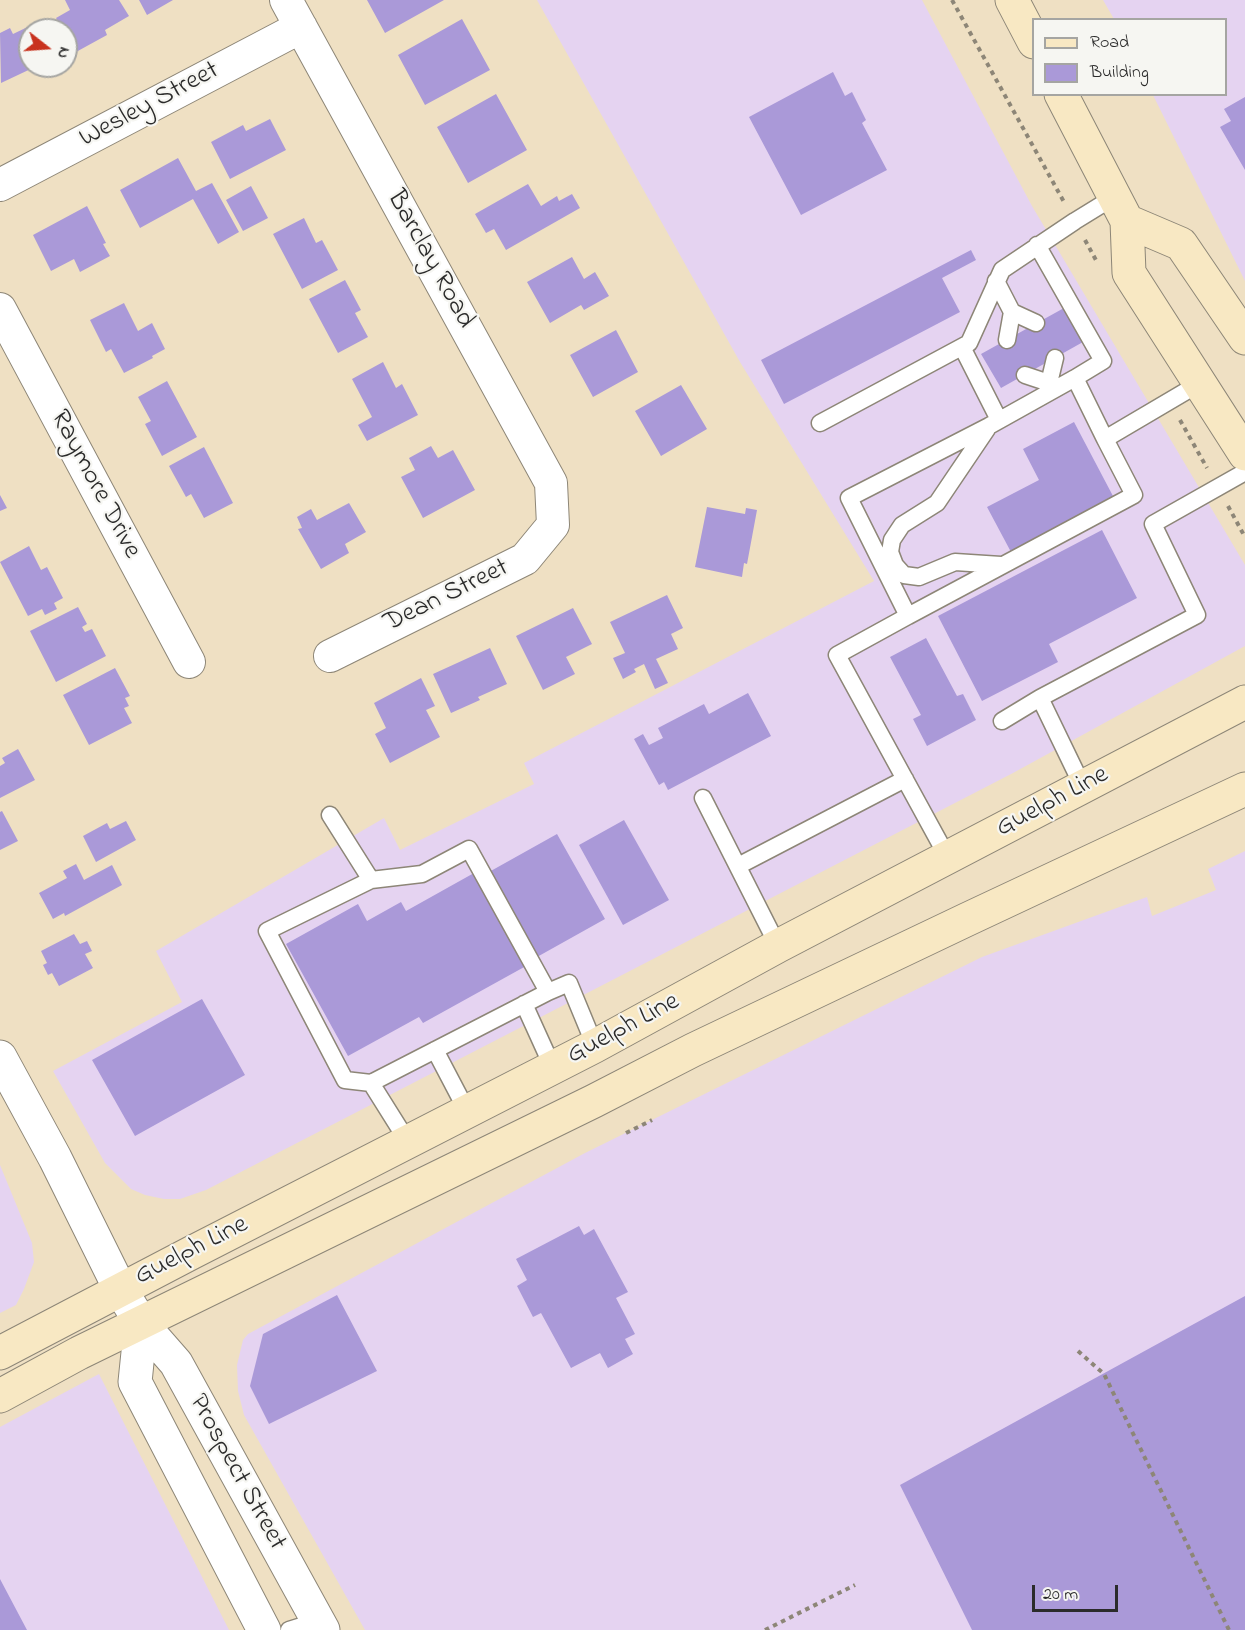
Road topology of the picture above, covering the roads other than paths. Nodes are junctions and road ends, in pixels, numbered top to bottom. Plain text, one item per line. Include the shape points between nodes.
1 (286, 0) edge
2 (1012, 0) edge
3 (301, 27) junction
4 (1032, 38) edge
5 (1062, 96) edge
6 (0, 185) edge
7 (1121, 209) junction
8 (1037, 245) junction
9 (996, 281) junction
10 (0, 309) edge
11 (1012, 312) junction
12 (1036, 323) dead end
13 (1245, 338) edge
14 (1006, 340) dead end
15 (962, 346) junction
16 (1055, 358) dead end
17 (1025, 375) dead end
18 (1075, 378) junction
19 (1200, 383) junction
20 (1051, 386) junction
21 (820, 423) dead end
22 (994, 423) junction
23 (1105, 438) junction
24 (1245, 454) edge
25 (1245, 472) edge
26 (553, 525) joint
27 (1003, 565) junction
28 (908, 616) junction
29 (330, 656) dead end
30 (189, 662) dead end
31 (1040, 698) junction
32 (1245, 702) edge
33 (1002, 721) dead end
34 (905, 779) junction
35 (1083, 787) junction
36 (1245, 789) edge
37 (703, 798) dead end
38 (330, 815) dead end
39 (948, 858) junction
40 (738, 866) junction
41 (371, 880) junction
42 (778, 946) junction
43 (548, 992) junction
44 (524, 1004) junction
45 (596, 1046) junction
46 (435, 1050) junction
47 (0, 1057) edge
48 (553, 1068) junction
49 (370, 1083) junction
50 (467, 1112) junction
51 (408, 1142) junction
52 (120, 1289) junction
53 (141, 1323) junction
54 (0, 1353) edge
55 (0, 1396) edge
56 (310, 1627) edge
57 (264, 1630) edge

1 - 3 street, Barclay Road
2 - 4 main road
3 - 6 street, Wesley Street
3 - 26 street, Barclay Road via 551,483
5 - 7 main road
7 - 8 lane
7 - 13 main road via 1181,244
7 - 19 main road via 1129,273
8 - 9 lane via 1002,270
8 - 18 lane via 1103,361
9 - 11 lane
9 - 15 lane via 969,343
10 - 30 street, Raymore Drive
11 - 12 lane
11 - 14 lane
15 - 21 lane
15 - 22 lane
16 - 20 lane
17 - 20 lane
18 - 20 lane
18 - 23 lane
19 - 23 lane
19 - 24 main road
20 - 22 lane
22 - 27 lane via 937,503 902,525 892,540 890,552 904,575 919,577 955,562
22 - 28 lane via 849,498
23 - 27 lane via 1134,495
25 - 31 lane via 1153,524 1197,615
26 - 29 street, Dean Street via 525,559
27 - 28 lane
28 - 34 lane via 837,655
31 - 33 lane
31 - 35 lane
32 - 35 main road, Guelph Line
34 - 39 lane
34 - 40 lane
35 - 39 main road, Guelph Line
36 - 53 main road, Guelph Line via 693,1050
37 - 40 lane
38 - 41 lane
39 - 42 main road, Guelph Line
40 - 42 lane
41 - 43 lane via 422,874 469,849
41 - 49 lane via 267,931 345,1080
42 - 45 main road, Guelph Line
43 - 44 lane
43 - 45 lane via 569,983
44 - 46 lane
44 - 48 lane
45 - 48 main road, Guelph Line
46 - 49 lane
46 - 50 lane
47 - 52 street, Prospect Street
48 - 50 main road, Guelph Line
49 - 51 lane
50 - 51 main road, Guelph Line
51 - 52 main road, Guelph Line
52 - 53 street, Prospect Street
52 - 54 main road, Guelph Line
53 - 55 main road, Guelph Line
53 - 56 street, Prospect Street via 176,1363
53 - 57 street, Prospect Street via 135,1382

